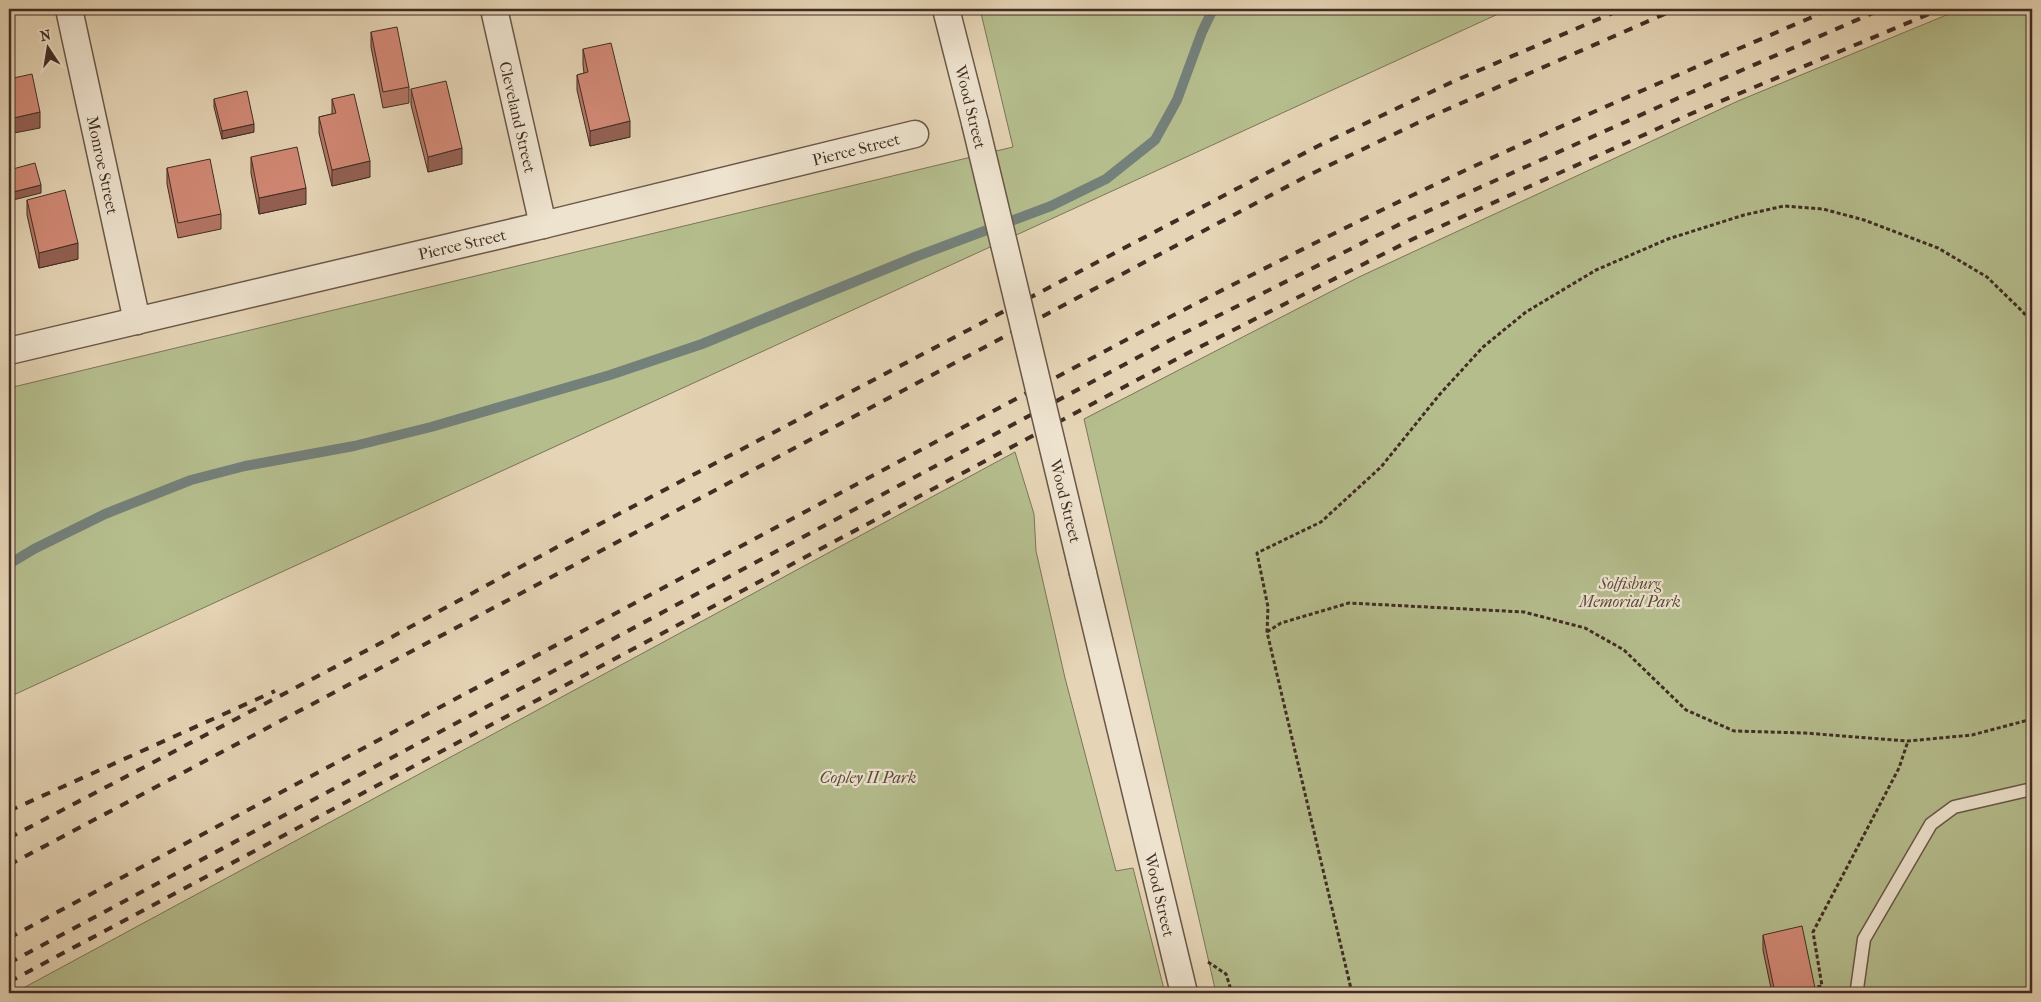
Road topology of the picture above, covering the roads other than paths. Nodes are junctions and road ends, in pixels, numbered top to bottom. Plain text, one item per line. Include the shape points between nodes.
1 (69, 9) edge
2 (494, 9) edge
3 (946, 9) edge
4 (915, 134) dead end
5 (543, 225) junction
6 (137, 321) junction
7 (9, 351) edge
8 (2032, 789) edge
9 (1184, 993) edge
10 (1858, 993) edge

1 - 6 street, Monroe Street
2 - 5 street, Cleveland Street
3 - 9 street, Wood Street, bridge
4 - 5 street, Pierce Street
5 - 6 street, Pierce Street
6 - 7 street, Pierce Street
8 - 10 lane via 1954,807 1931,824 1864,939

